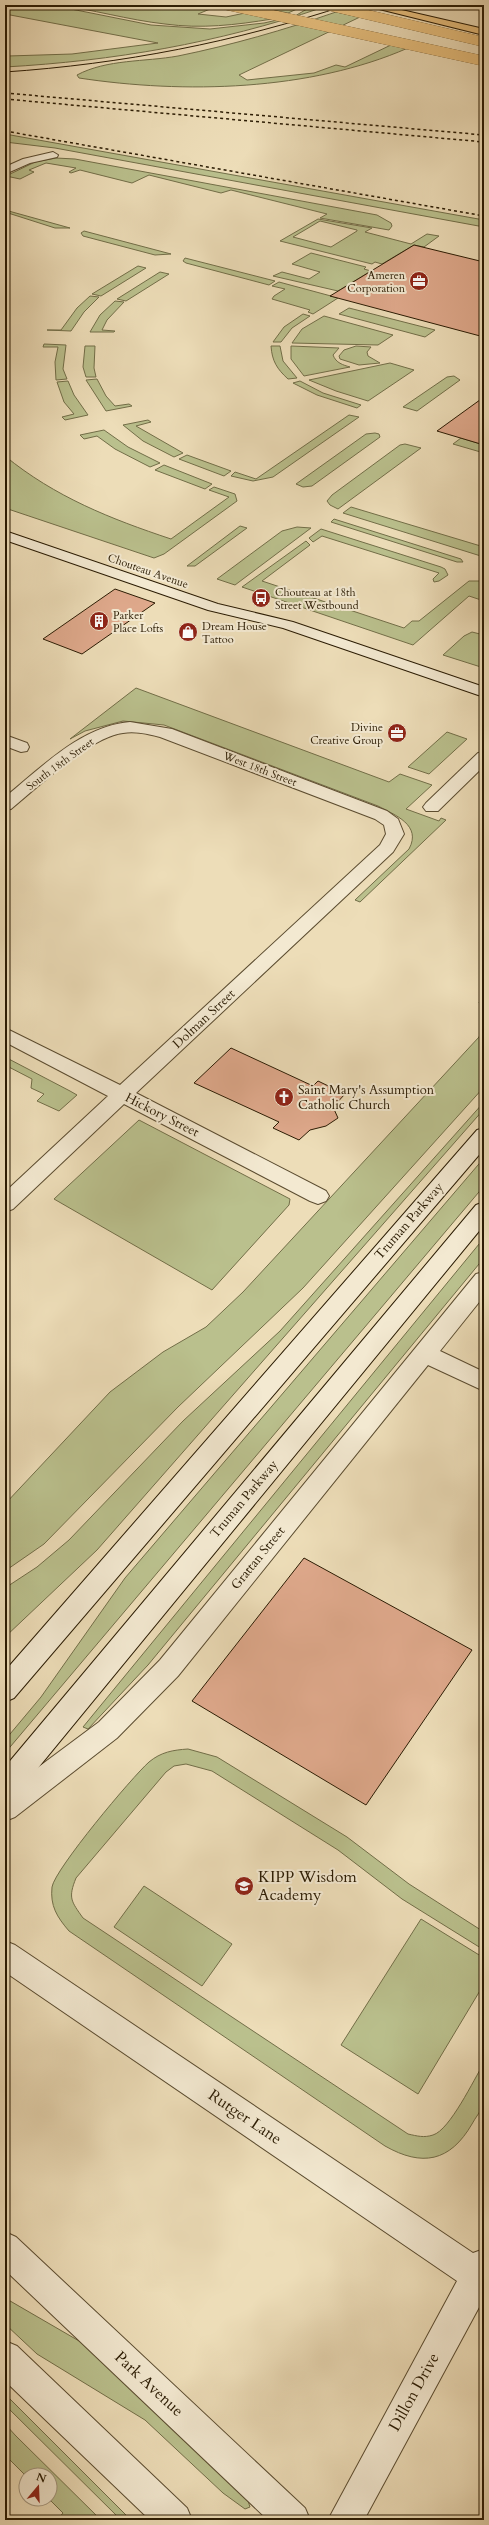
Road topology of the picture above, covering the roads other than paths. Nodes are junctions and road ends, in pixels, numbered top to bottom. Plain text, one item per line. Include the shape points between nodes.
1 (227, 5) edge
2 (326, 5) edge
3 (368, 5) edge
4 (399, 5) edge
5 (484, 28) edge
6 (484, 32) edge
7 (484, 42) edge
8 (484, 61) edge
9 (53, 155) dead end
10 (5, 172) edge
11 (5, 523) edge
12 (5, 535) edge
13 (288, 625) junction
14 (484, 692) edge
15 (118, 729) joint
16 (5, 740) edge
17 (21, 747) dead end
18 (484, 757) edge
19 (5, 805) edge
20 (432, 807) dead end
21 (395, 828) joint
22 (5, 1034) edge
23 (122, 1095) junction
24 (484, 1134) edge
25 (318, 1196) dead end
26 (5, 1204) edge
27 (484, 1210) edge
28 (484, 1280) edge
29 (424, 1353) junction
30 (484, 1382) edge
31 (5, 1690) edge
32 (5, 1787) edge
33 (5, 1808) edge
34 (5, 1955) edge
35 (5, 2248) edge
36 (482, 2273) edge
37 (5, 2358) edge
38 (175, 2520) edge
39 (293, 2520) edge
40 (345, 2520) edge

1 - 8 highway, bridge
2 - 7 highway, bridge
3 - 6 highway
4 - 5 highway
9 - 10 street via 27,161
11 - 13 street, Chouteau Avenue via 249,606
12 - 13 street, Chouteau Avenue via 220,609
13 - 14 street, Chouteau Avenue
15 - 19 street, South 18th Street via 93,739
15 - 21 street, West 18th Street via 134,727 166,733 381,816
16 - 17 street
18 - 20 street
21 - 23 street, Dolman Street via 395,834 387,848
22 - 23 street, Hickory Street
23 - 25 street, Hickory Street
23 - 26 street, Dolman Street
24 - 31 street, Truman Parkway
27 - 32 street, Truman Parkway
28 - 29 street, Grattan Street
29 - 30 street
29 - 33 street, Grattan Street via 170,1668 108,1730
34 - 36 street, Rutger Lane
35 - 39 street, Park Avenue
36 - 40 street, Dillon Drive
37 - 38 street

